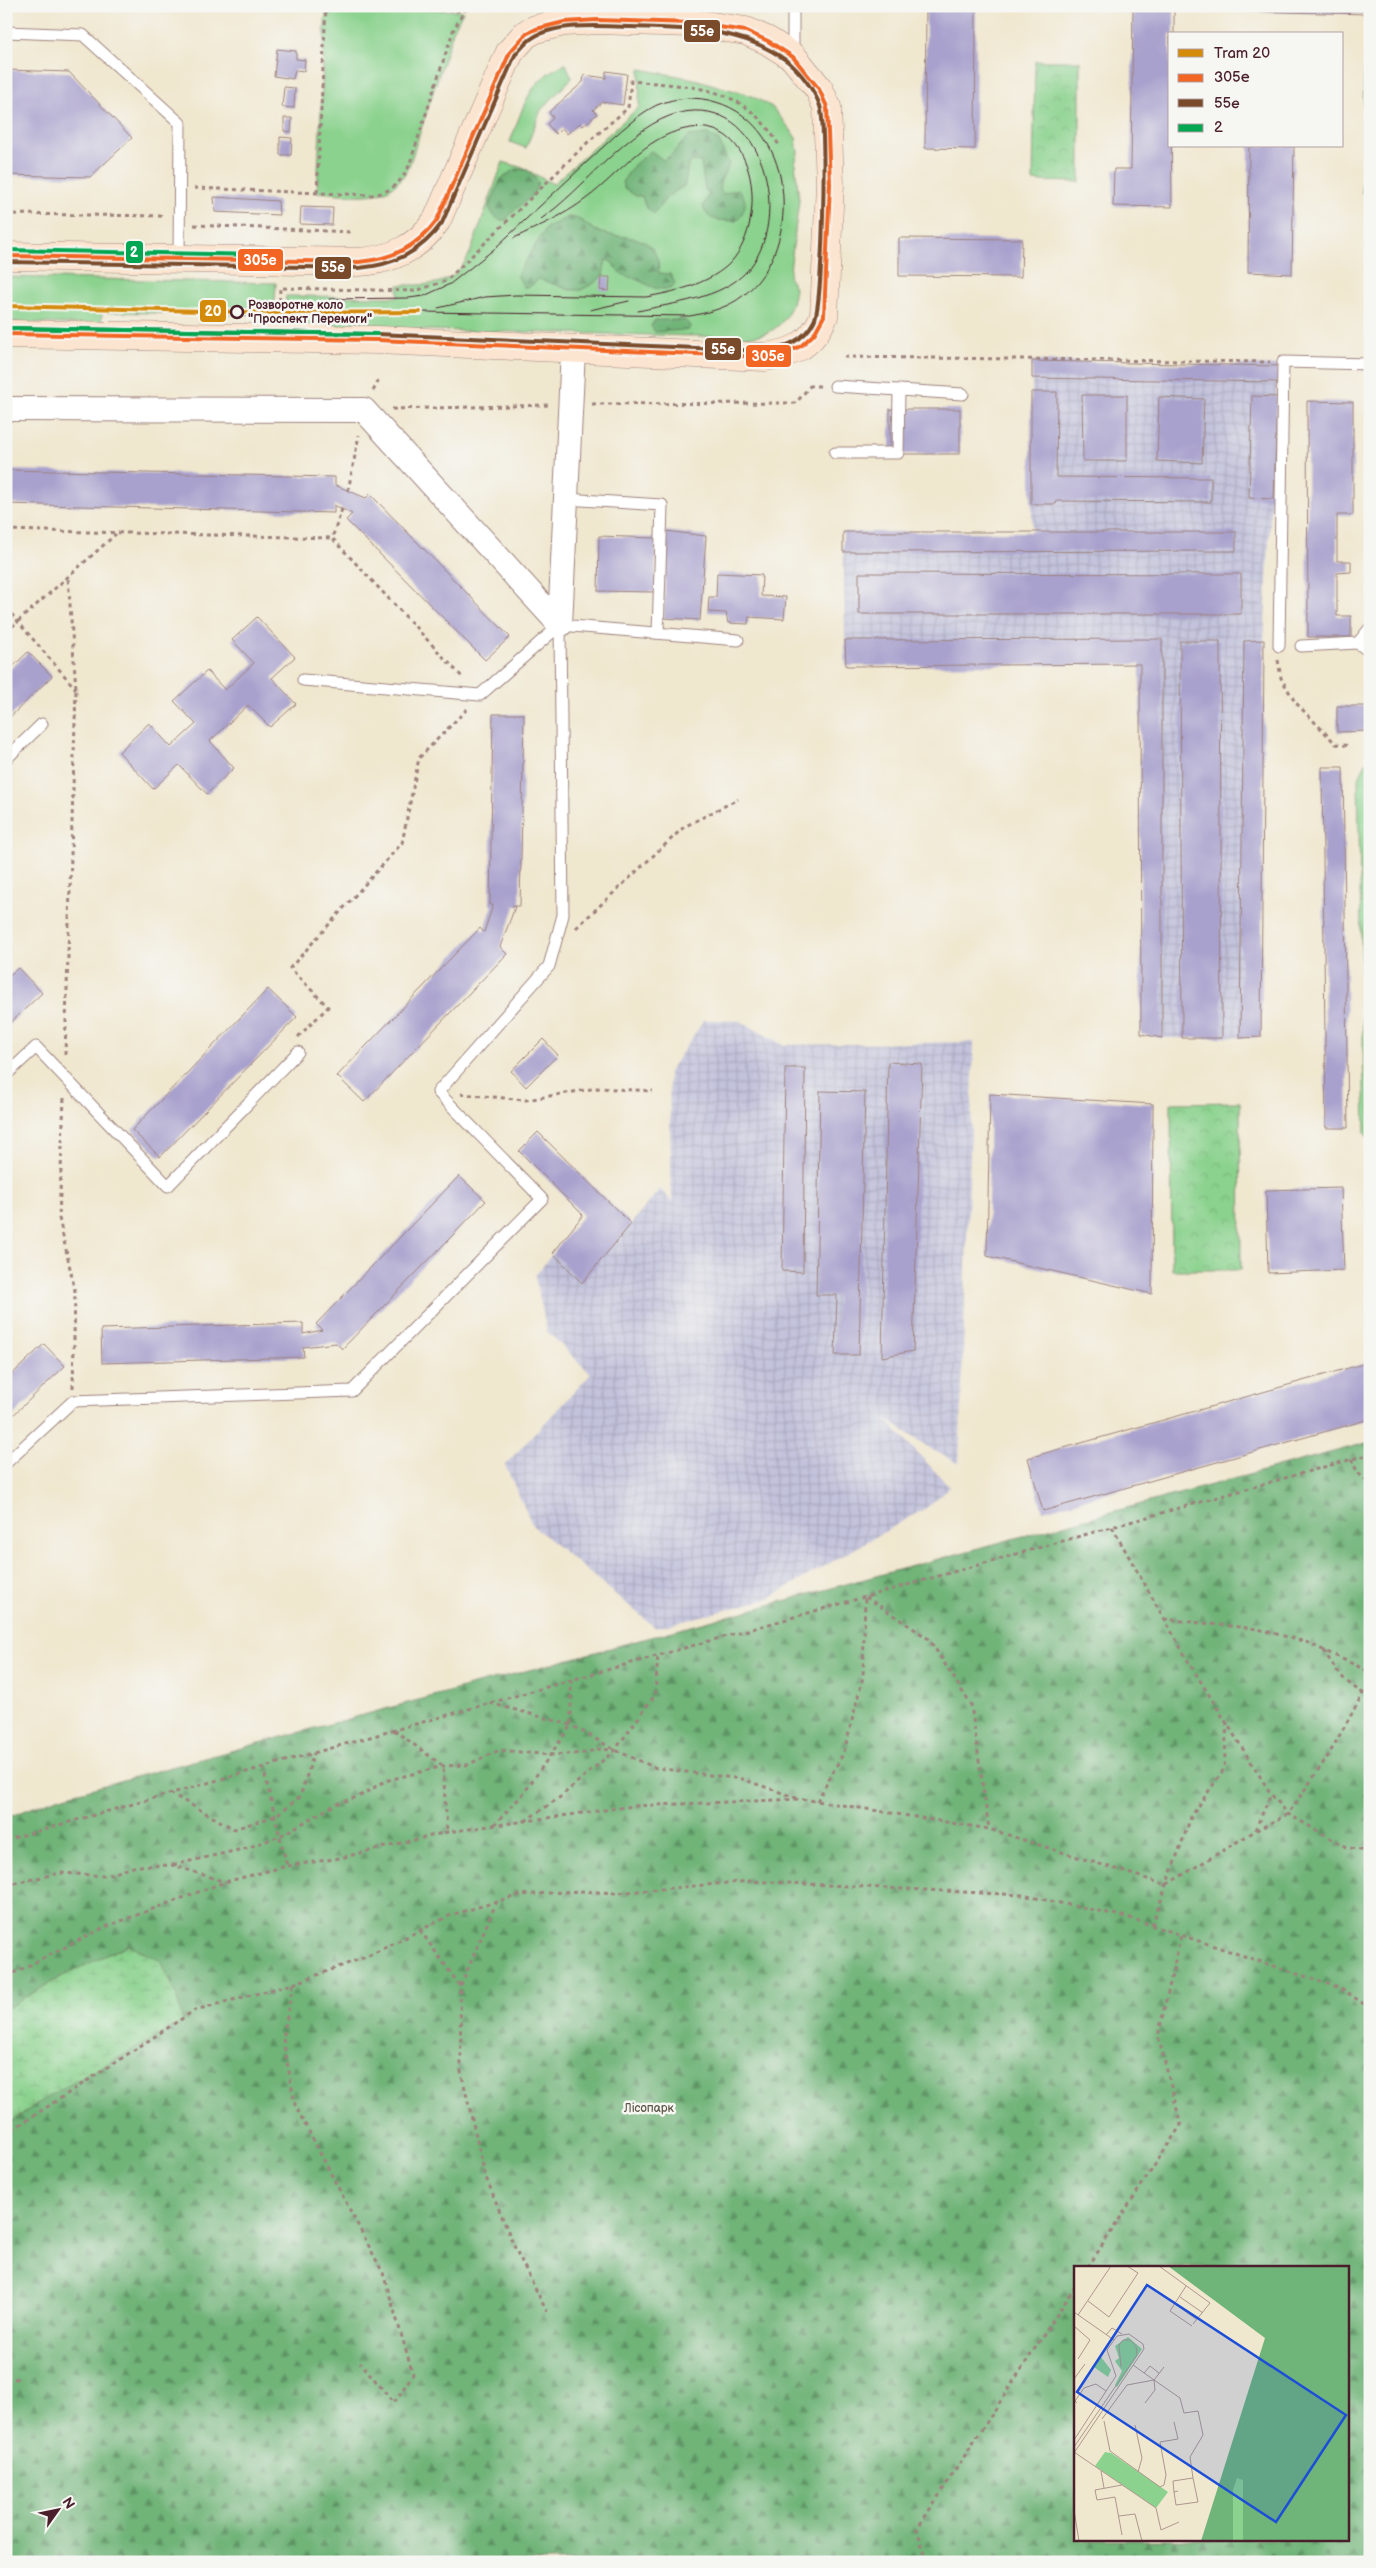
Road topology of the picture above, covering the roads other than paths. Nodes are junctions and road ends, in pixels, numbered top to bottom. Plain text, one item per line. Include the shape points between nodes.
1 (793, 6) edge
2 (691, 15) edge
3 (6, 32) edge
4 (792, 57) junction
5 (6, 256) edge
6 (179, 260) junction
7 (6, 334) edge
8 (573, 350) junction
9 (1370, 364) edge
10 (836, 386) road end
11 (899, 390) junction
12 (963, 394) dead end
13 (6, 409) edge
14 (834, 453) dead end
15 (565, 499) junction
16 (560, 625) junction
17 (1370, 628) edge
18 (658, 633) junction
19 (738, 640) dead end
20 (1358, 643) junction
21 (1279, 646) road end
22 (1301, 646) dead end
23 (1370, 652) edge
24 (303, 680) dead end
25 (42, 724) dead end
26 (6, 759) edge
27 (298, 1052) dead end
28 (6, 1075) edge
29 (6, 1463) edge

1 - 4 lane
2 - 4 main road via 746,31
2 - 6 main road via 564,22 526,34 500,70 437,220 424,238 400,253 359,262
3 - 6 lane via 83,34 180,123
4 - 8 main road via 819,89 827,107 829,127 830,184 824,316 817,332 804,344 784,354 765,357
5 - 6 main road
7 - 8 main road via 377,340
8 - 15 street
9 - 21 lane via 1283,362
10 - 11 lane
11 - 12 lane
11 - 14 lane via 898,453
13 - 16 street via 364,410
15 - 16 street
15 - 18 lane via 662,505
16 - 18 lane
16 - 24 lane via 480,696
16 - 29 lane via 563,915 550,966 438,1092 542,1199 352,1391 73,1401
17 - 20 lane
18 - 19 lane
20 - 22 lane
20 - 23 lane
25 - 26 lane
27 - 28 lane via 168,1186 36,1047

